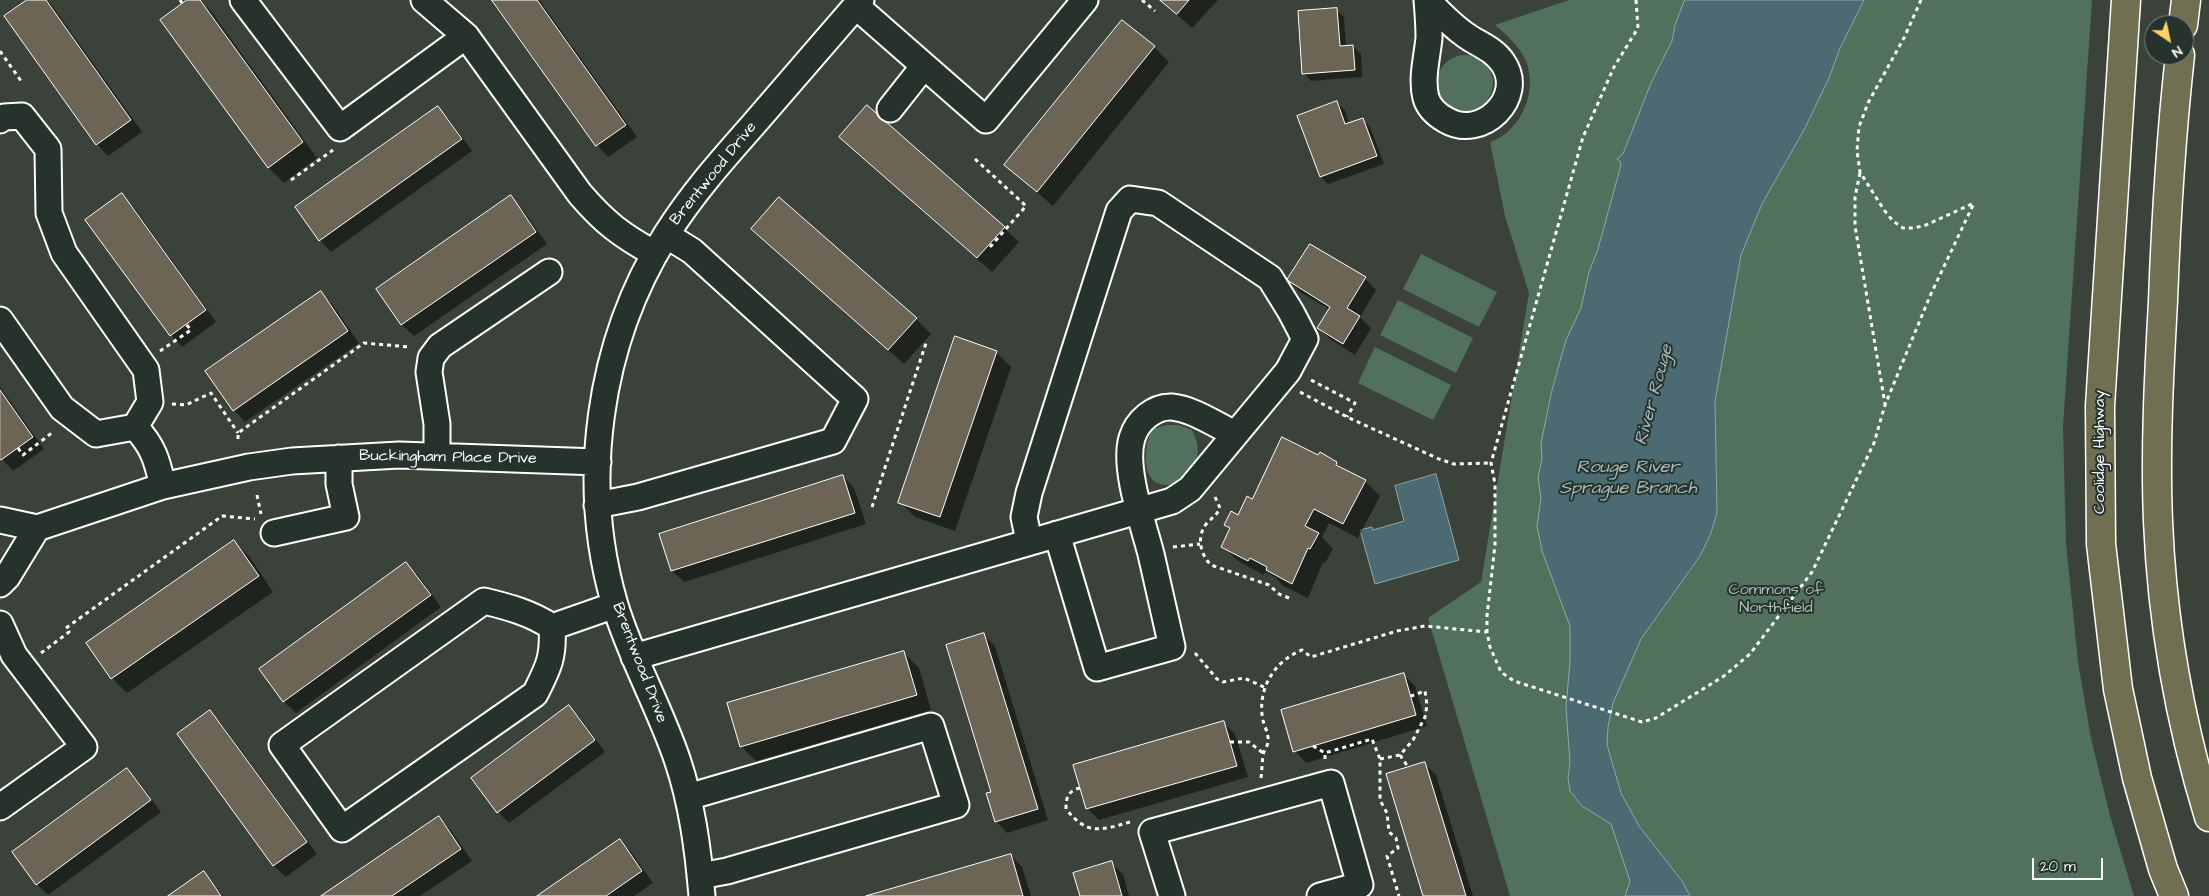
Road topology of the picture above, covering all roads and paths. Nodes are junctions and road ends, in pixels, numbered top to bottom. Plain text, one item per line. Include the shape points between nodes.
1 (243, 0) edge
2 (424, 0) edge
3 (1085, 0) edge
4 (1142, 0) edge
5 (1427, 0) edge
6 (1636, 0) edge
7 (1921, 0) edge
8 (2126, 0) edge
9 (2186, 0) edge
10 (858, 3) edge
11 (1155, 12) dead end
12 (2184, 15) edge
13 (466, 36) junction
14 (0, 51) edge
15 (2179, 65) edge
16 (924, 66) junction
17 (21, 81) dead end
18 (890, 109) dead end
19 (0, 120) edge
20 (336, 148) dead end
21 (975, 159) dead end
22 (1860, 172) junction
23 (291, 180) dead end
24 (660, 245) junction
25 (989, 245) dead end
26 (548, 272) dead end
27 (0, 320) edge
28 (186, 324) dead end
29 (926, 343) dead end
30 (410, 348) dead end
31 (157, 353) dead end
32 (1284, 374) junction
33 (186, 405) dead end
34 (1885, 405) junction
35 (1347, 417) junction
36 (135, 428) junction
37 (58, 429) dead end
38 (238, 433) junction
39 (1235, 434) junction
40 (238, 440) dead end
41 (18, 448) dead end
42 (437, 456) junction
43 (339, 458) junction
44 (598, 462) junction
45 (1491, 463) junction
46 (1199, 479) junction
47 (163, 486) junction
48 (257, 495) dead end
49 (597, 505) junction
50 (872, 507) dead end
51 (1139, 510) junction
52 (0, 520) edge
53 (37, 528) junction
54 (274, 533) dead end
55 (1057, 534) junction
56 (1029, 541) junction
57 (1200, 544) junction
58 (1181, 545) dead end
59 (0, 584) edge
60 (1289, 598) dead end
61 (615, 605) junction
62 (0, 624) edge
63 (552, 627) junction
64 (1487, 632) junction
65 (52, 645) dead end
66 (1193, 651) dead end
67 (634, 658) junction
68 (7, 660) edge
69 (1266, 688) junction
70 (1411, 696) dead end
71 (1230, 742) dead end
72 (1313, 746) dead end
73 (1325, 753) junction
74 (1263, 754) junction
75 (1400, 754) junction
76 (1380, 759) junction
77 (1324, 761) dead end
78 (1408, 767) dead end
79 (1261, 780) dead end
80 (1080, 788) dead end
81 (688, 797) junction
82 (0, 807) edge
83 (2209, 817) edge
84 (1136, 821) dead end
85 (701, 886) edge
86 (1172, 896) edge
87 (1320, 896) edge
88 (1399, 896) edge
89 (2174, 896) edge

1 - 13 street via 340,128
2 - 13 street
3 - 16 street via 986,120
4 - 11 path
5 - 5 street via 1429,35 1424,78 1427,100 1432,110 1450,123 1476,126 1499,110 1507,95 1508,72 1493,52 1456,28
6 - 45 path via 1638,28 1614,67 1583,137
7 - 22 path via 1862,119 1857,151
8 - 89 main road, Coolidge Highway via 2100,406 2101,544 2118,689 2137,778
9 - 12 main road
10 - 16 street
10 - 24 street, Brentwood Drive via 704,181
13 - 24 street via 597,214 614,230
14 - 17 path
15 - 83 main road via 2170,142 2158,384 2158,522 2173,663 2186,730
16 - 18 street
19 - 36 street via 22,116 48,149 49,213 64,253 146,370 150,402
20 - 23 path
21 - 25 path via 1026,206
22 - 34 path via 1855,197 1855,226
22 - 34 path via 1884,210 1903,228 1926,225 1974,203 1930,296
24 - 44 street, Brentwood Drive via 638,287 614,355 603,407
24 - 49 street via 692,251 855,399 833,441 638,497
26 - 42 street via 440,346 430,358 428,372 437,424
27 - 36 street via 62,408 96,434
28 - 31 path via 191,330
29 - 50 path
30 - 38 path via 364,343
32 - 35 path
32 - 35 path via 1355,403
32 - 39 street
32 - 56 street via 1304,339 1270,278 1158,203 1130,199 1119,211 1029,493 1024,517
33 - 38 path via 211,394
34 - 64 path via 1874,443 1812,572 1750,654 1724,676 1656,718 1642,722 1631,720 1514,681 1501,672
35 - 45 path via 1454,464
36 - 47 street via 148,441 156,457
37 - 41 path via 24,456
38 - 40 path
39 - 46 street
39 - 51 street via 1171,407 1152,411 1138,424 1132,438 1130,462
42 - 43 street, Buckingham Place Drive via 399,454
42 - 44 street, Buckingham Place Drive
43 - 47 street, Buckingham Place Drive via 249,467
43 - 54 street via 339,484 346,517
44 - 49 street, Brentwood Drive
45 - 64 path via 1495,484 1495,546
46 - 51 street via 1172,501
46 - 57 path via 1220,508 1202,531
47 - 53 street, Buckingham Place Drive
48 - 65 path via 263,520 222,516 66,628 69,632
49 - 61 street, Brentwood Drive via 604,561
51 - 55 street
51 - 55 street via 1172,647 1097,668
52 - 53 street
53 - 59 street via 7,578
55 - 56 street
56 - 67 street
57 - 58 path
57 - 60 path via 1211,566 1269,585
61 - 63 street
61 - 67 street, Brentwood Drive
62 - 68 street
63 - 63 street via 554,645 550,664 535,694 342,828 282,745 484,601 519,610
64 - 69 path via 1425,626 1310,657 1302,650 1277,665
66 - 69 path via 1217,679 1223,682 1244,678
67 - 81 street, Brentwood Drive via 677,759
68 - 82 street via 84,747
69 - 74 path via 1262,716 1268,741
70 - 75 path via 1425,691 1425,717 1413,740
71 - 74 path via 1249,742
72 - 73 path
73 - 76 path via 1372,739
73 - 77 path
74 - 79 path
75 - 76 path
75 - 78 path
76 - 88 path via 1380,800 1387,814 1389,832 1396,838 1398,848 1387,856
80 - 84 path via 1072,790 1066,799 1066,809 1077,823 1092,830
81 - 85 street, Brentwood Drive
81 - 85 street via 931,726 956,805 727,871
86 - 87 street via 1152,832 1331,783 1360,885

